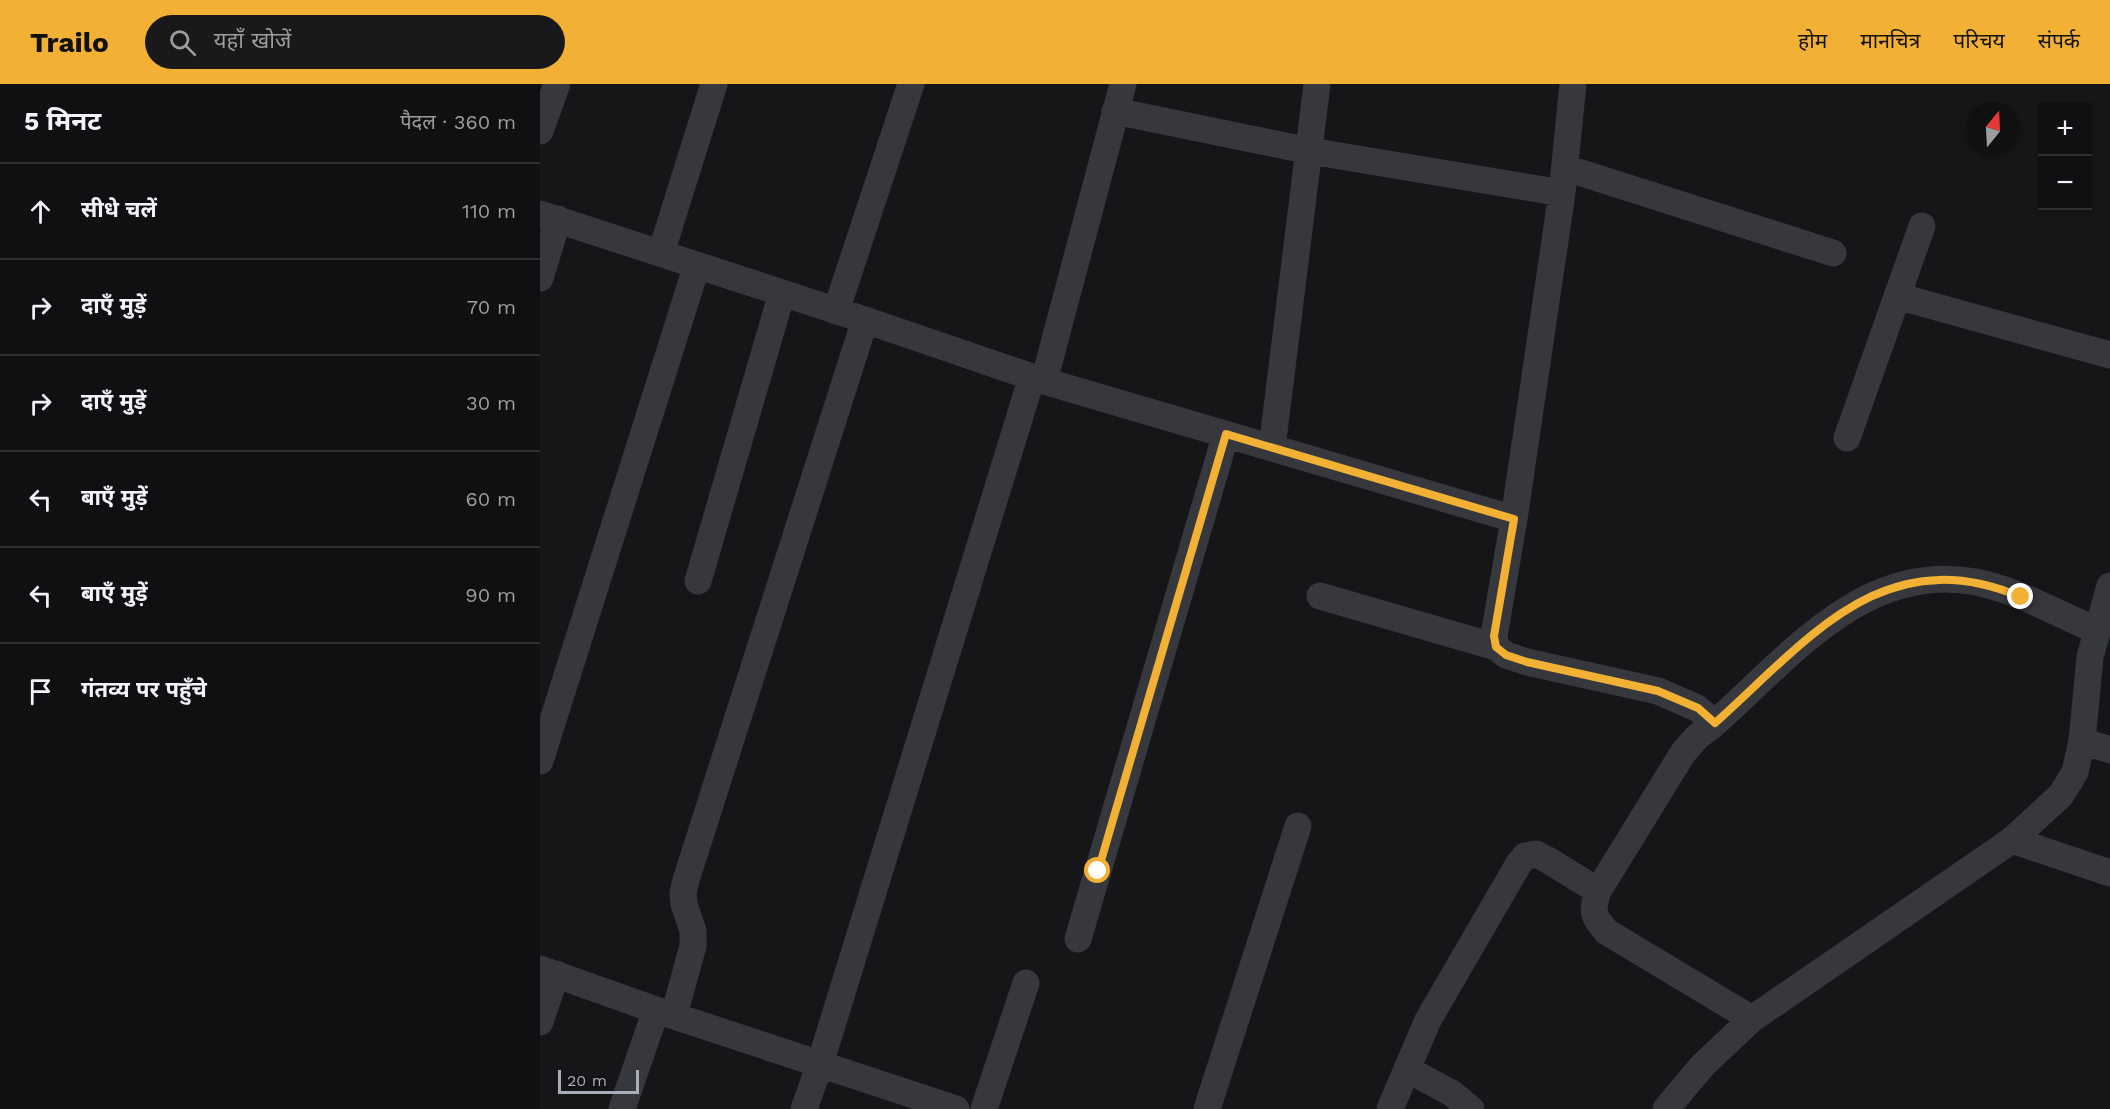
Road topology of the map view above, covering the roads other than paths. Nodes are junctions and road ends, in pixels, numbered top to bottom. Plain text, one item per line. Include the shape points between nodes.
1 (556, 84) edge
2 (714, 84) edge
3 (911, 84) edge
4 (1123, 84) edge
5 (1317, 84) edge
6 (1573, 84) edge
7 (1115, 111) junction
8 (540, 131) edge
9 (1310, 151) junction
10 (1564, 180) junction
11 (549, 216) edge
12 (1922, 226) dead end
13 (661, 253) junction
14 (1833, 254) dead end
15 (697, 265) junction
16 (540, 278) edge
17 (782, 293) junction
18 (1897, 296) junction
19 (836, 311) junction
20 (866, 320) junction
21 (2110, 355) edge
22 (1038, 379) junction
23 (1226, 434) junction
24 (1847, 438) dead end
25 (1272, 448) junction
26 (1514, 519) junction
27 (698, 582) dead end
28 (2110, 586) edge
29 (1320, 596) dead end
30 (2097, 631) junction
31 (1496, 647) junction
32 (1715, 723) junction
33 (2082, 741) junction
34 (2110, 750) edge
35 (540, 761) edge
36 (1298, 826) dead end
37 (2012, 840) junction
38 (2110, 873) edge
39 (1598, 891) junction
40 (1078, 939) dead end
41 (548, 971) edge
42 (1026, 984) dead end
43 (665, 1012) junction
44 (1752, 1019) junction
45 (540, 1022) edge
46 (820, 1064) junction
47 (1407, 1069) junction
48 (622, 1109) edge
49 (804, 1109) edge
50 (956, 1109) edge
51 (984, 1109) edge
52 (1207, 1109) edge
53 (1390, 1109) edge
54 (1471, 1109) edge
55 (1666, 1109) edge

1 - 8 street
2 - 13 street
3 - 19 street
4 - 7 street
5 - 9 street
6 - 10 street
7 - 9 street
7 - 22 street
9 - 10 street
9 - 25 street
10 - 14 street
10 - 26 street
11 - 13 street
11 - 16 street
12 - 18 street
13 - 15 street
15 - 17 street
15 - 35 street
17 - 19 street
17 - 27 street
18 - 21 street
18 - 24 street
19 - 20 street
20 - 22 street
20 - 43 street via 686,880 684,904 693,931 693,946
22 - 23 street
22 - 46 street
23 - 25 street
23 - 40 street
25 - 26 street
26 - 31 street via 1494,636
28 - 30 street
29 - 31 street
30 - 32 street via 2003,589 1962,580 1901,584 1869,596 1822,625
30 - 33 street via 2090,657
31 - 32 street via 1527,662 1658,691 1698,708
32 - 39 street via 1683,753
33 - 34 street
33 - 37 street via 2075,772 2061,795
36 - 52 street
37 - 38 street
37 - 44 street
39 - 44 street via 1593,907 1596,920 1607,933
39 - 47 street via 1536,854 1525,856 1438,1002
41 - 43 street
41 - 45 street
42 - 51 street
43 - 46 street
43 - 48 street
44 - 55 street
46 - 49 street
46 - 50 street
47 - 53 street
47 - 54 street via 1453,1094

